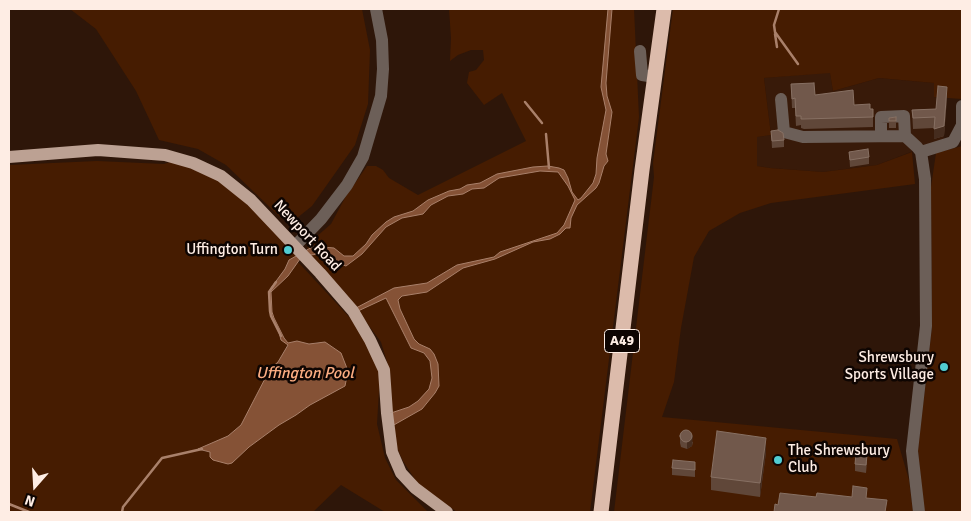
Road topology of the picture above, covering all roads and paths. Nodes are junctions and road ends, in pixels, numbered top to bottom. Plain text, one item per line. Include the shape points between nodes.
1 (376, 9) edge
2 (664, 9) edge
3 (640, 51) dead end
4 (655, 77) junction
5 (781, 99) dead end
6 (962, 106) edge
7 (881, 136) junction
8 (905, 136) junction
9 (921, 152) junction
10 (9, 157) edge
11 (296, 248) junction
12 (447, 512) edge
13 (601, 512) edge
14 (919, 512) edge

1 - 11 street via 382,49 381,96 363,157 347,185
2 - 4 highway, A49
3 - 4 street via 642,75
4 - 13 highway, A49
5 - 7 street via 784,132 803,137
6 - 9 street via 962,125 953,142
7 - 8 street
7 - 8 street via 881,117 904,116
8 - 9 street
9 - 14 street via 925,179 926,326 912,451
10 - 11 main road, Newport Road via 98,150 165,155 221,176 251,200
11 - 12 main road, Newport Road via 353,311 370,340 384,370 392,452 401,473

